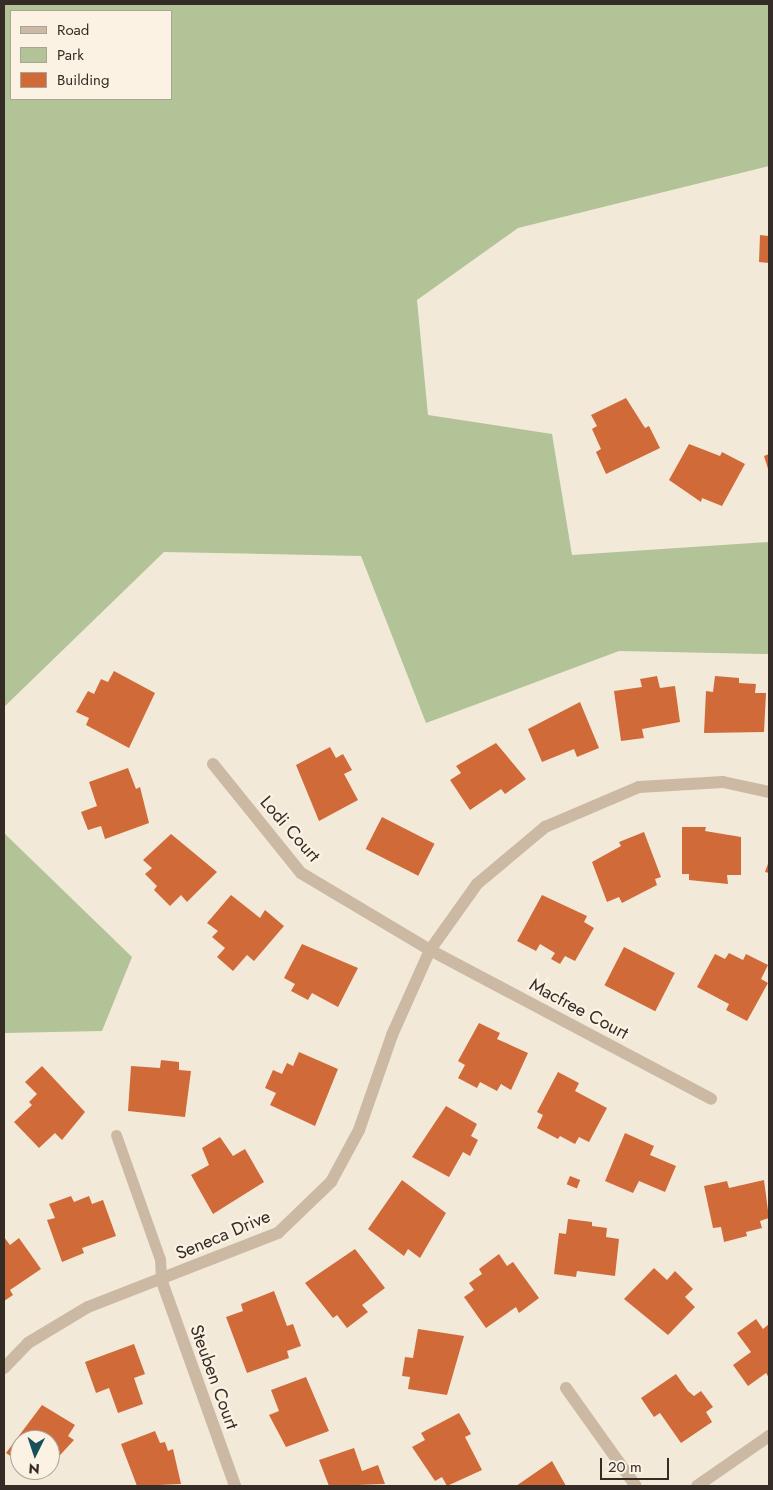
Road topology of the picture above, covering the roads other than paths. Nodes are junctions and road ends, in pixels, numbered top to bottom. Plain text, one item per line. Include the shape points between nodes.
1 (213, 764) dead end
2 (769, 792) edge
3 (430, 950) junction
4 (711, 1099) dead end
5 (116, 1135) dead end
6 (160, 1279) junction
7 (5, 1365) edge
8 (566, 1388) dead end
9 (769, 1436) edge
10 (235, 1486) edge
11 (636, 1486) edge
12 (697, 1486) edge

1 - 3 street, Lodi Court via 301,873
2 - 3 street, Seneca Drive via 723,782 639,787 545,827 477,884
3 - 4 street, Macfree Court
3 - 6 street, Seneca Drive via 392,1035 359,1130 330,1182 278,1233
5 - 6 lane via 160,1259
6 - 7 street, Seneca Drive via 88,1307 28,1343
6 - 10 street, Steuben Court
8 - 11 street
9 - 12 street

